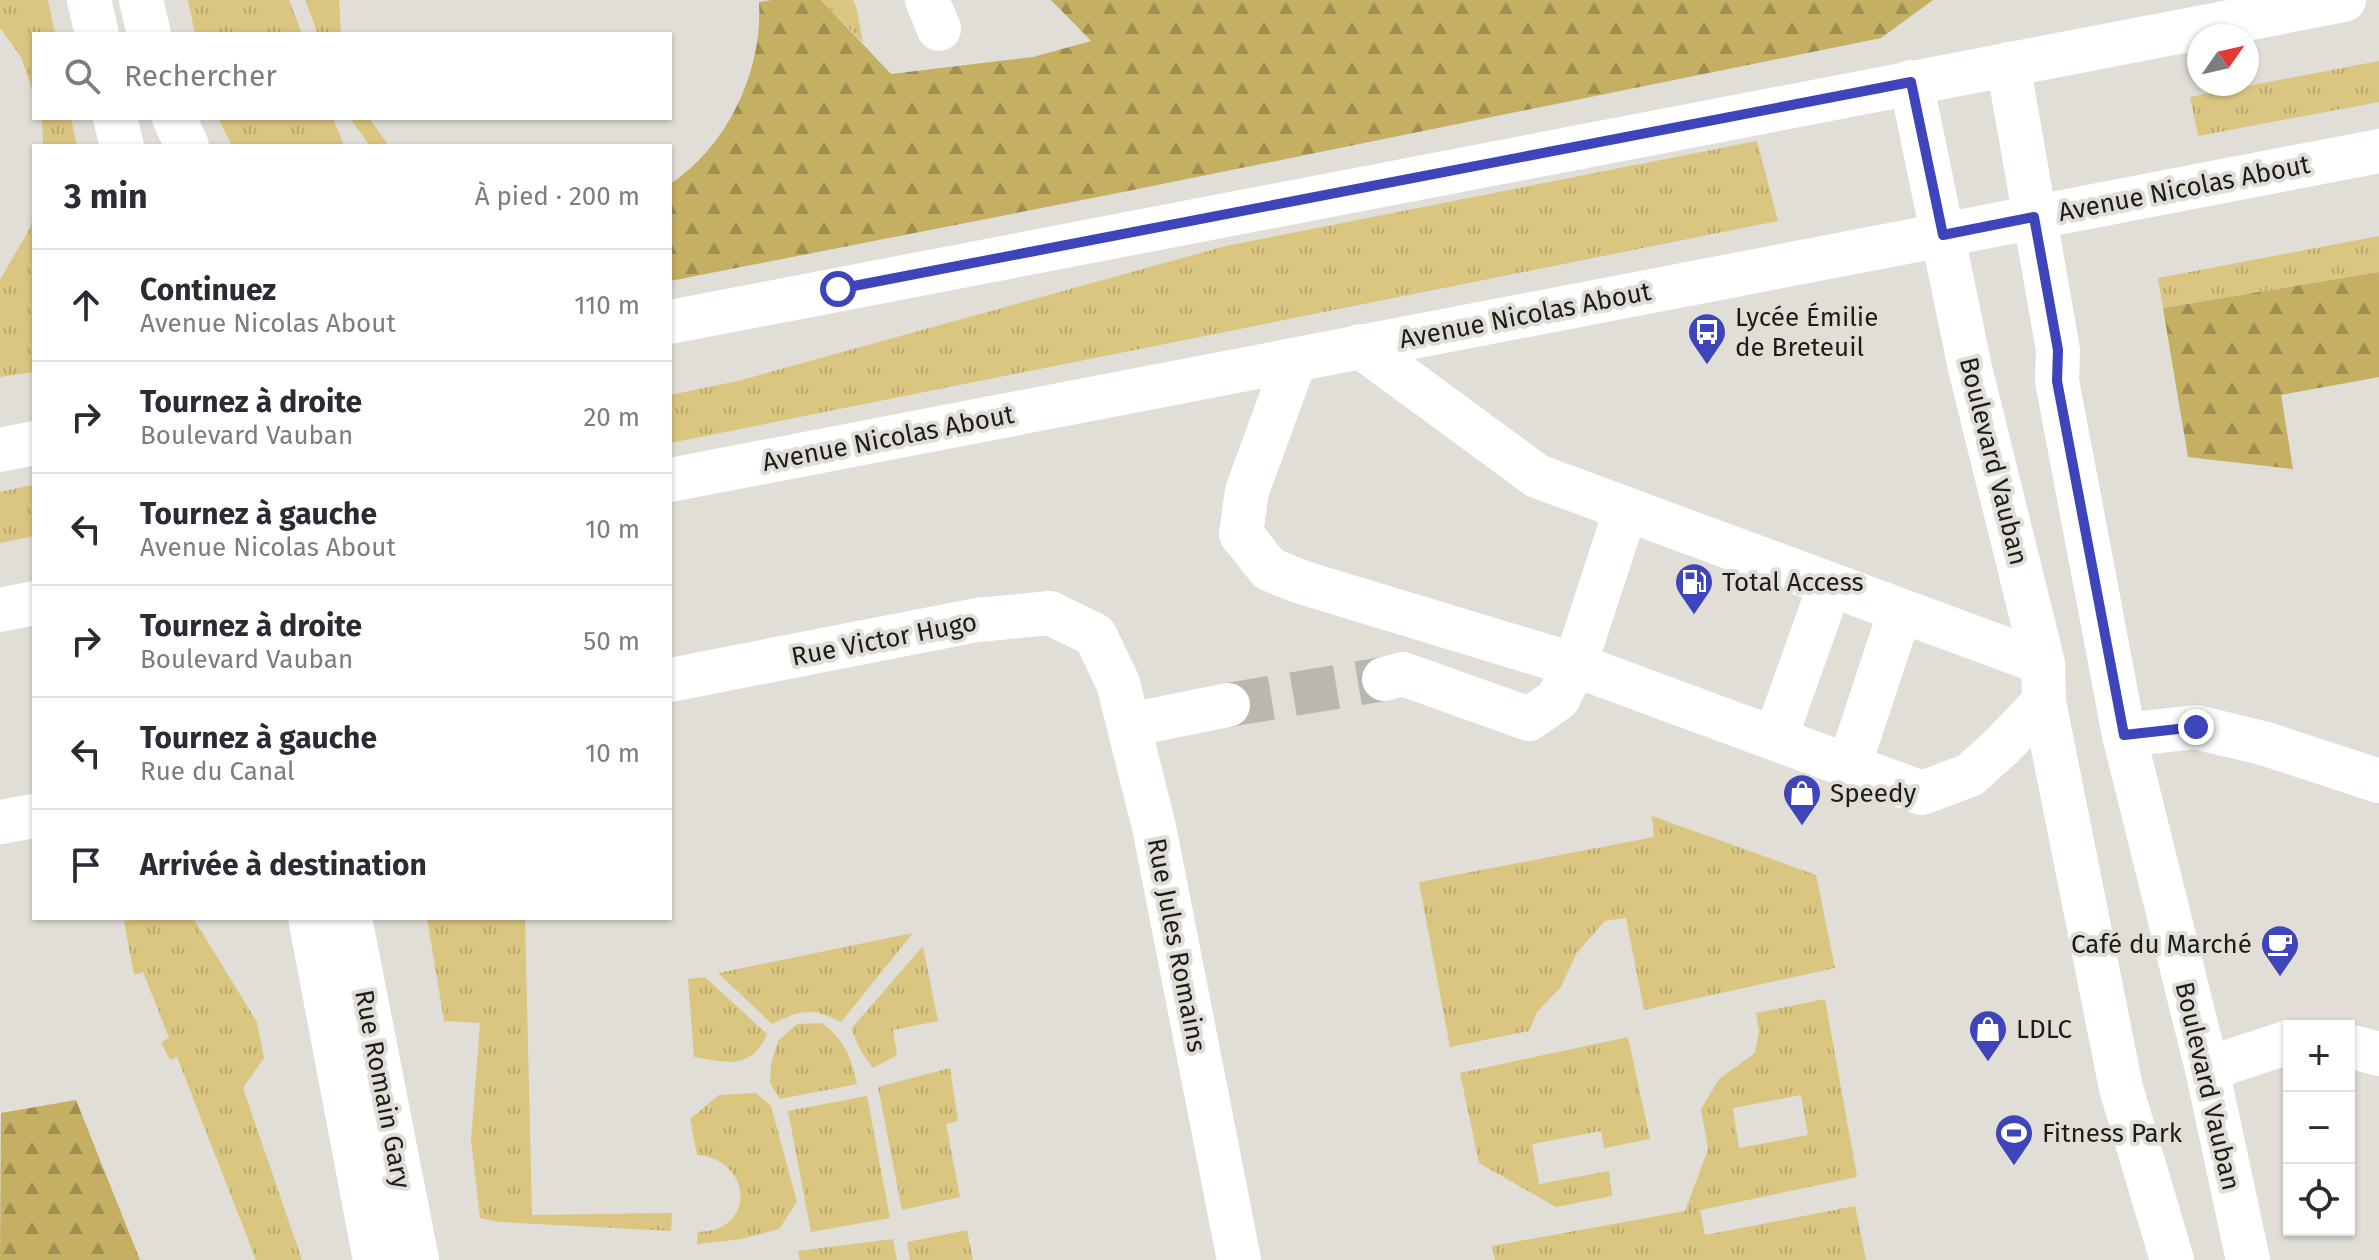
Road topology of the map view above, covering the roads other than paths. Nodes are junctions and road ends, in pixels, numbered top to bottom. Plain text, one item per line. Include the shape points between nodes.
1 (89, 0) edge
2 (141, 0) edge
3 (2344, 0) edge
4 (97, 32) edge
5 (149, 32) edge
6 (2008, 64) junction
7 (1911, 82) junction
8 (116, 120) edge
9 (175, 120) edge
10 (122, 144) edge
11 (186, 144) edge
12 (2379, 151) edge
13 (2034, 217) junction
14 (1943, 235) junction
15 (672, 322) edge
16 (1360, 346) junction
17 (1295, 360) junction
18 (32, 443) edge
19 (0, 450) edge
20 (672, 480) edge
21 (1626, 509) junction
22 (1830, 585) junction
23 (32, 603) edge
24 (0, 610) edge
25 (1900, 612) junction
26 (1095, 635) joint
27 (1575, 665) junction
28 (1384, 679) tunnel mouth
29 (672, 680) edge
30 (2043, 683) junction
31 (1228, 705) tunnel mouth
32 (1129, 725) junction
33 (2124, 735) junction
34 (1775, 739) junction
35 (1849, 766) junction
36 (2379, 781) edge
37 (32, 816) edge
38 (0, 822) edge
39 (310, 920) edge
40 (350, 920) edge
41 (2283, 1044) edge
42 (2355, 1048) edge
43 (2379, 1054) edge
44 (2207, 1069) junction
45 (375, 1260) edge
46 (417, 1260) edge
47 (1239, 1260) edge
48 (2172, 1260) edge
49 (2248, 1260) edge

1 - 4 street
2 - 5 street
3 - 6 street
6 - 7 street
6 - 13 street, Boulevard Vauban
7 - 14 street, Boulevard Vauban
7 - 15 street
8 - 10 street
9 - 11 street
12 - 13 street, Avenue Nicolas About
13 - 14 street, Avenue Nicolas About
13 - 33 street, Boulevard Vauban via 2058,350 2057,381
14 - 16 street, Avenue Nicolas About
14 - 30 street, Boulevard Vauban
16 - 17 street, Avenue Nicolas About
16 - 21 street via 1537,476
17 - 20 street, Avenue Nicolas About
17 - 27 street via 1247,491 1241,534 1269,569
18 - 19 street
21 - 22 street
21 - 27 street
22 - 25 street
22 - 34 street
23 - 24 street
25 - 30 street
25 - 35 street
26 - 29 street, Rue Victor Hugo via 1050,613 977,620
26 - 32 street, Rue Jules Romains via 1118,683
27 - 28 street via 1558,699 1529,719 1403,674
27 - 34 street
30 - 35 street via 2002,746 1970,775 1922,793
30 - 48 street, Boulevard Vauban via 2121,1088
31 - 32 street
32 - 47 street, Rue Jules Romains
33 - 36 street via 2196,727
33 - 44 street, Boulevard Vauban
34 - 35 street
37 - 38 street
39 - 45 street, Rue Romain Gary
40 - 46 street, Rue Romain Gary
41 - 44 street
42 - 43 street
44 - 49 street, Boulevard Vauban

